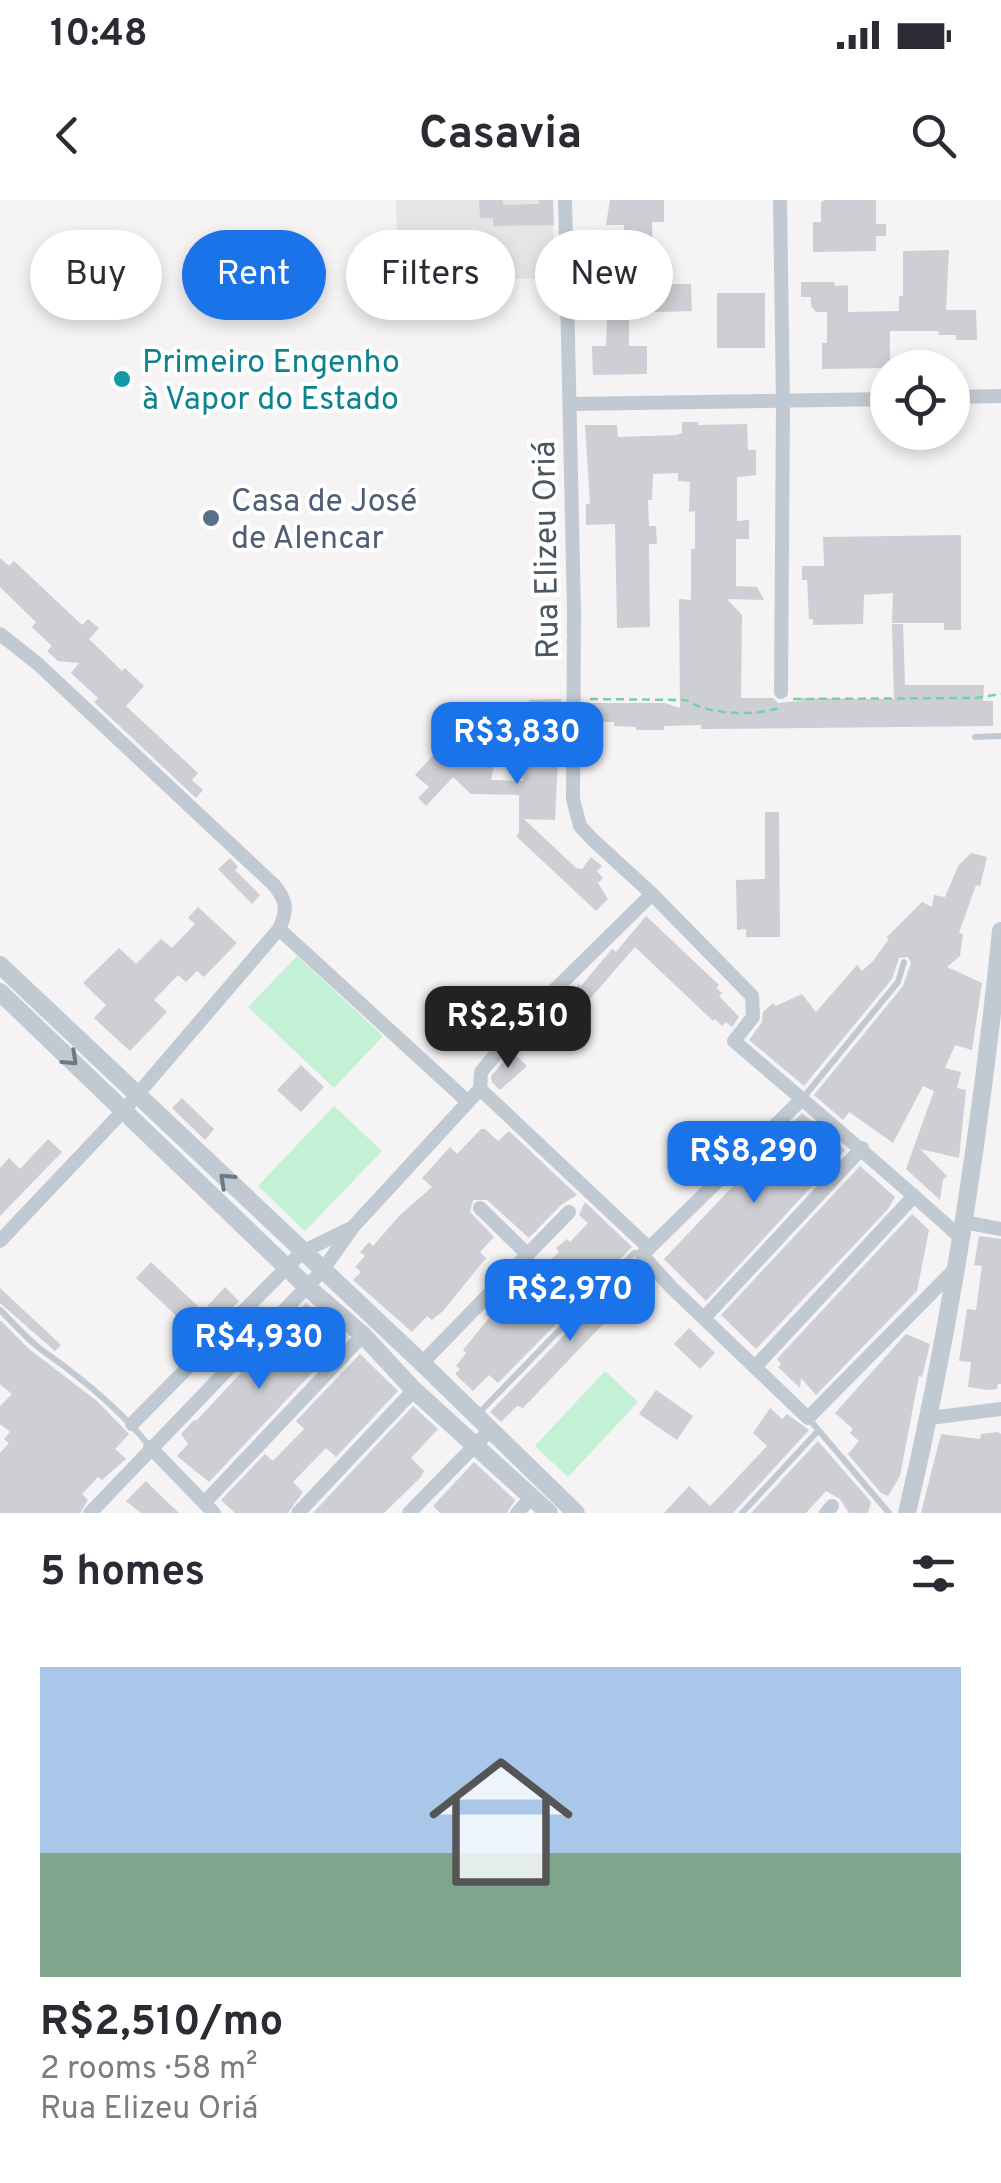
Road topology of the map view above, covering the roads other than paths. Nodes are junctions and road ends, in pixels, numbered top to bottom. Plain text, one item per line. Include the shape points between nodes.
1 (565, 200) edge
2 (780, 200) edge
3 (1001, 396) edge
4 (970, 397) edge
5 (870, 401) edge
6 (783, 403) junction
7 (571, 404) junction
8 (0, 634) edge
9 (782, 692) dead end
10 (975, 736) dead end
11 (1001, 736) edge
12 (652, 894) junction
13 (279, 929) junction
14 (1001, 931) edge
15 (904, 962) dead end
16 (0, 965) edge
17 (999, 968) edge
18 (0, 992) edge
19 (55, 1016) junction
20 (41, 1031) junction
21 (480, 1089) junction
22 (802, 1100) junction
23 (130, 1102) junction
24 (468, 1102) junction
25 (862, 1148) junction
26 (914, 1196) junction
27 (480, 1208) dead end
28 (569, 1212) dead end
29 (265, 1217) junction
30 (353, 1227) junction
31 (1001, 1228) edge
32 (963, 1230) junction
33 (251, 1231) junction
34 (0, 1242) edge
35 (646, 1251) junction
36 (302, 1252) junction
37 (528, 1255) junction
38 (287, 1266) junction
39 (957, 1267) junction
40 (322, 1271) junction
41 (306, 1286) junction
42 (0, 1310) edge
43 (704, 1318) junction
44 (363, 1335) junction
45 (422, 1363) junction
46 (755, 1367) junction
47 (185, 1371) junction
48 (206, 1390) junction
49 (414, 1390) junction
50 (1001, 1409) edge
51 (808, 1418) junction
52 (930, 1418) junction
53 (132, 1424) junction
54 (480, 1431) junction
55 (817, 1432) junction
56 (150, 1447) junction
57 (532, 1498) junction
58 (210, 1508) edge
59 (90, 1513) edge
60 (298, 1513) edge
61 (409, 1513) edge
62 (517, 1513) edge
63 (549, 1513) edge
64 (576, 1513) edge
65 (742, 1513) edge
66 (889, 1513) edge
67 (907, 1513) edge

1 - 7 street, Rua Elizeu Oriá
2 - 6 street
3 - 4 street
5 - 6 street
6 - 7 street
6 - 9 street
7 - 12 street, Rua Elizeu Oriá via 573,798 592,839
8 - 13 street via 274,885 286,899
10 - 11 lane
12 - 21 street via 526,1019 481,1072
12 - 22 street, Rua Elizeu Oriá via 752,996 753,1017 734,1042
13 - 23 street
13 - 24 street
14 - 17 street
15 - 22 lane via 898,982
16 - 19 street
17 - 32 street
18 - 20 street
19 - 20 street
19 - 23 street
20 -> 23 street
21 - 24 street
21 - 35 street
22 - 25 street
22 - 35 street
29 -> 23 street
23 - 33 street
23 - 34 street
24 - 30 street
25 - 26 street
25 - 43 street
26 - 32 street
26 - 46 street
27 - 37 street
28 - 37 street
29 - 33 street
29 - 36 street
30 - 36 street
30 - 40 street
31 - 32 street
32 - 39 street
33 - 38 street
35 - 43 street
35 - 54 lane via 634,1253
36 - 38 street
36 - 40 street
37 - 45 street
38 - 41 street
38 - 47 street
39 - 51 street
39 - 52 street
40 - 41 street
40 - 45 street
41 - 44 street
41 - 48 street
42 - 53 lane
43 - 46 street
44 - 49 street
44 - 58 street
45 - 54 street
46 - 51 street
47 - 48 street
47 - 53 street
48 - 56 street
49 - 54 street
49 - 60 street
50 - 52 street
51 - 55 lane
52 - 67 street
53 - 56 lane
54 - 57 street
54 - 61 street
54 - 64 street
55 - 65 lane
55 - 66 lane
56 - 58 street
56 - 59 street
57 - 62 street
57 - 63 street

